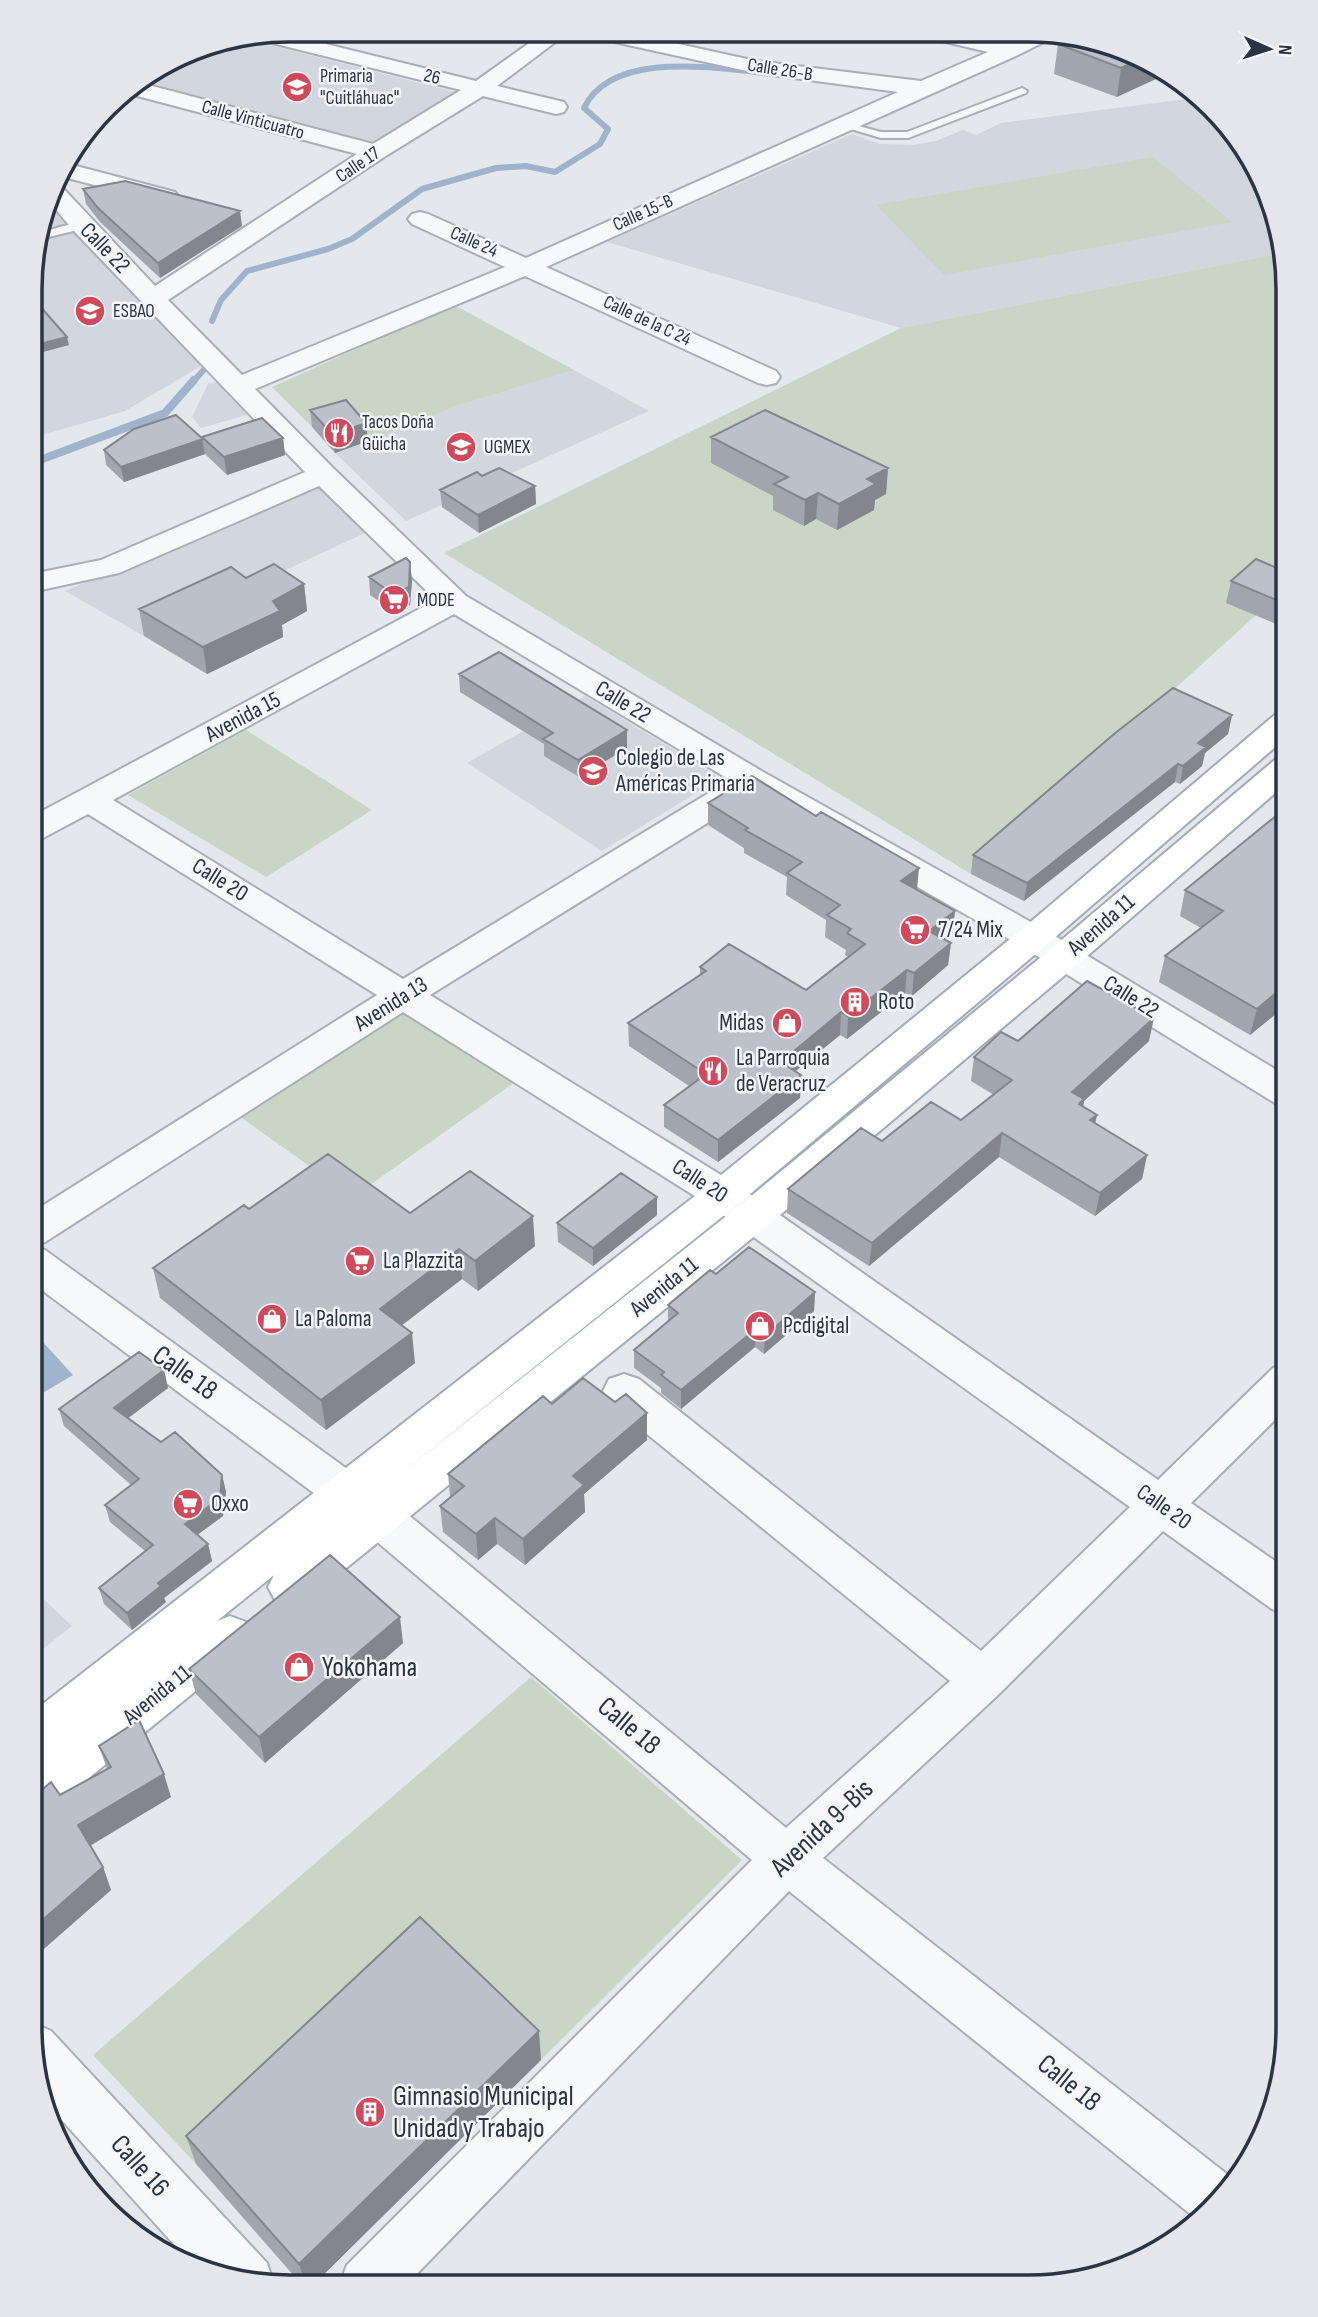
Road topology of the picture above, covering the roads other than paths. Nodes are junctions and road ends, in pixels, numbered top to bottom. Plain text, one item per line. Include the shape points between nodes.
1 (973, 42) edge
2 (1027, 42) edge
3 (295, 43) edge
4 (545, 43) edge
5 (644, 43) edge
6 (1010, 50) junction
7 (924, 88) junction
8 (478, 89) junction
9 (143, 90) edge
10 (1022, 91) dead end
11 (556, 107) dead end
12 (840, 124) junction
13 (376, 152) junction
14 (71, 172) edge
15 (59, 198) edge
16 (192, 203) edge
17 (244, 217) dead end
18 (420, 219) dead end
19 (271, 224) junction
20 (82, 225) junction
21 (48, 234) edge
22 (528, 266) junction
23 (154, 298) junction
24 (767, 377) dead end
25 (239, 386) junction
26 (323, 474) junction
27 (42, 581) edge
28 (455, 602) junction
29 (1276, 734) edge
30 (1276, 772) edge
31 (753, 780) junction
32 (90, 800) junction
33 (1212, 808) junction
34 (42, 825) edge
35 (1049, 947) junction
36 (405, 994) junction
37 (1276, 1086) edge
38 (738, 1205) junction
39 (42, 1225) edge
40 (42, 1269) edge
41 (624, 1391) dead end
42 (1275, 1393) edge
43 (362, 1504) junction
44 (1163, 1506) junction
45 (1275, 1586) edge
46 (983, 1681) junction
47 (42, 1733) edge
48 (42, 1786) edge
49 (787, 1859) junction
50 (44, 2061) edge
51 (1210, 2196) edge
52 (234, 2269) edge
53 (377, 2275) edge

1 - 6 street
2 - 6 street, Calle 15-B
3 - 8 street, 26
4 - 8 street, Calle 17
5 - 7 street, Calle 26-B via 756,67
6 - 7 street, Calle 15-B
7 - 12 street, Calle 15-B
8 - 11 street, 26
8 - 13 street, Calle 17
9 - 13 street, Calle Vinticuatro
10 - 12 lane via 908,135 881,135
12 - 22 street, Calle 15-B
13 - 19 street, Calle 17
14 - 16 street
15 - 20 street, Calle 22
17 - 19 street
18 - 22 street, Calle 24
19 - 23 street, Calle 17
20 - 21 lane
20 - 23 street, Calle 22
22 - 24 street, Calle de la C 24
22 - 25 street, Calle 15-B
23 - 25 street, Calle 22
25 - 26 street, Calle 22
26 - 27 street via 109,567
26 - 28 street, Calle 22
28 - 31 street, Calle 22
28 - 32 street, Avenida 15
29 - 33 main road, Avenida 11
30 - 33 main road, Avenida 11
31 - 35 street, Calle 22
31 - 36 street, Avenida 13
32 - 34 street, Avenida 15
32 - 36 street, Calle 20
33 - 35 main road, Avenida 11
35 - 37 street, Calle 22
35 - 38 main road, Avenida 11
36 - 38 street, Calle 20
36 - 39 street, Avenida 13
38 - 43 main road, Avenida 11
38 - 44 street, Calle 20
40 - 43 street, Calle 18
41 - 46 street
42 - 44 street, Avenida 9-Bis
43 - 47 main road, Avenida 11
43 - 48 main road, Avenida 11
43 - 49 street, Calle 18
44 - 45 street, Calle 20
44 - 46 street, Avenida 9-Bis
46 - 49 street, Avenida 9-Bis
49 - 51 street, Calle 18
49 - 53 street, Avenida 9-Bis
50 - 52 street, Calle 16

